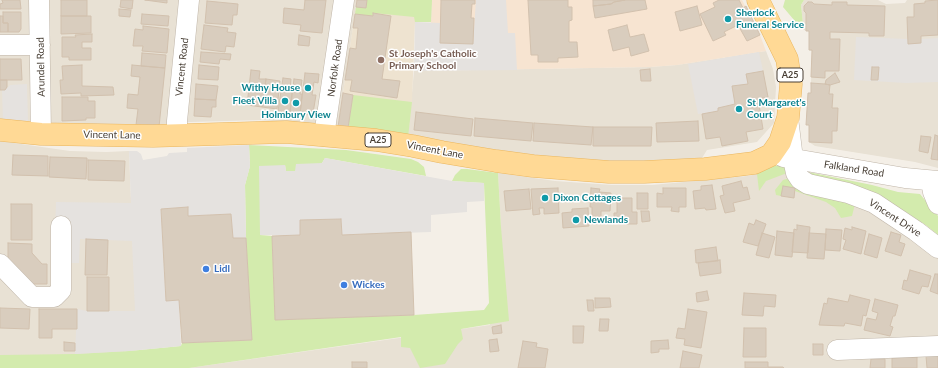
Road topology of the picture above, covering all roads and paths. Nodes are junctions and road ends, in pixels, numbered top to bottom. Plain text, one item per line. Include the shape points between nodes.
1 (39, 0) edge
2 (189, 0) edge
3 (344, 0) edge
4 (764, 3) edge
5 (0, 45) edge
6 (40, 45) junction
7 (788, 118) junction
8 (1, 134) edge
9 (41, 134) junction
10 (177, 134) junction
11 (324, 136) junction
12 (771, 155) junction
13 (794, 159) junction
14 (935, 181) edge
15 (938, 204) edge
16 (61, 226) dead end
17 (938, 248) edge
18 (0, 264) edge
19 (938, 346) edge
20 (837, 350) dead end

1 - 6 street, Arundel Road
2 - 10 street, Vincent Road
3 - 11 street, Norfolk Road
4 - 7 main road, A25 via 787,59 790,84
5 - 6 street
6 - 9 street, Arundel Road
7 - 12 main road, A25 via 780,142
7 - 13 street, Vincent Drive
8 - 9 main road, Vincent Lane / A25
9 - 10 main road, Vincent Lane / A25
10 - 11 main road, Vincent Lane / A25 via 286,132
11 - 12 main road, Vincent Lane / A25 via 376,140 518,164 609,172 705,169 754,163
12 - 13 street, Falkland Road
13 - 14 street, Falkland Road
13 - 17 street, Vincent Drive via 796,172 800,179 808,184 848,193 874,203
14 - 15 street via 933,192
16 - 18 street via 61,290 54,297 32,297
19 - 20 street

